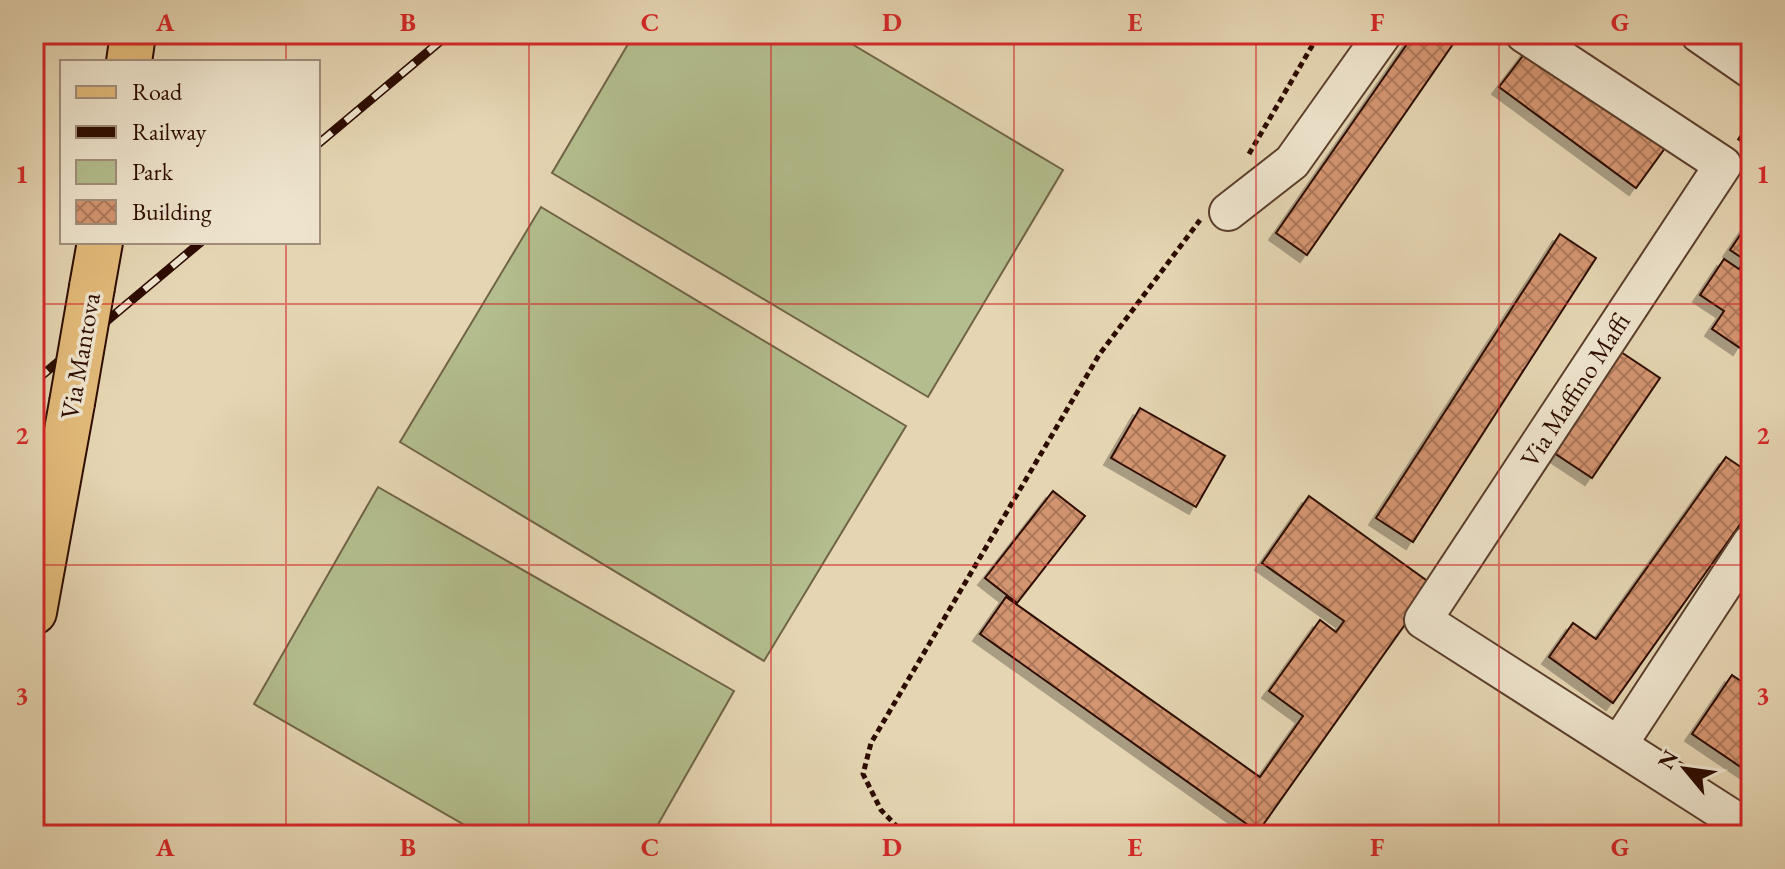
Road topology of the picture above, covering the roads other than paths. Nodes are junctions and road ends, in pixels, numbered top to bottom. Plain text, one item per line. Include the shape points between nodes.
1 (133, 34) edge
2 (1383, 34) edge
3 (1524, 34) edge
4 (1699, 34) edge
5 (129, 60) edge
6 (1751, 70) edge
7 (1215, 215) road end
8 (100, 244) edge
9 (1751, 543) edge
10 (34, 612) edge
11 (1619, 744) junction
12 (1751, 830) edge

1 - 5 main road
2 - 7 street via 1292,162
3 - 11 street, Via Maffino Maffi via 1723,165 1423,620
4 - 6 street
8 - 10 main road, Via Mantova, bridge
9 - 11 street
11 - 12 street, Via Maffino Maffi

